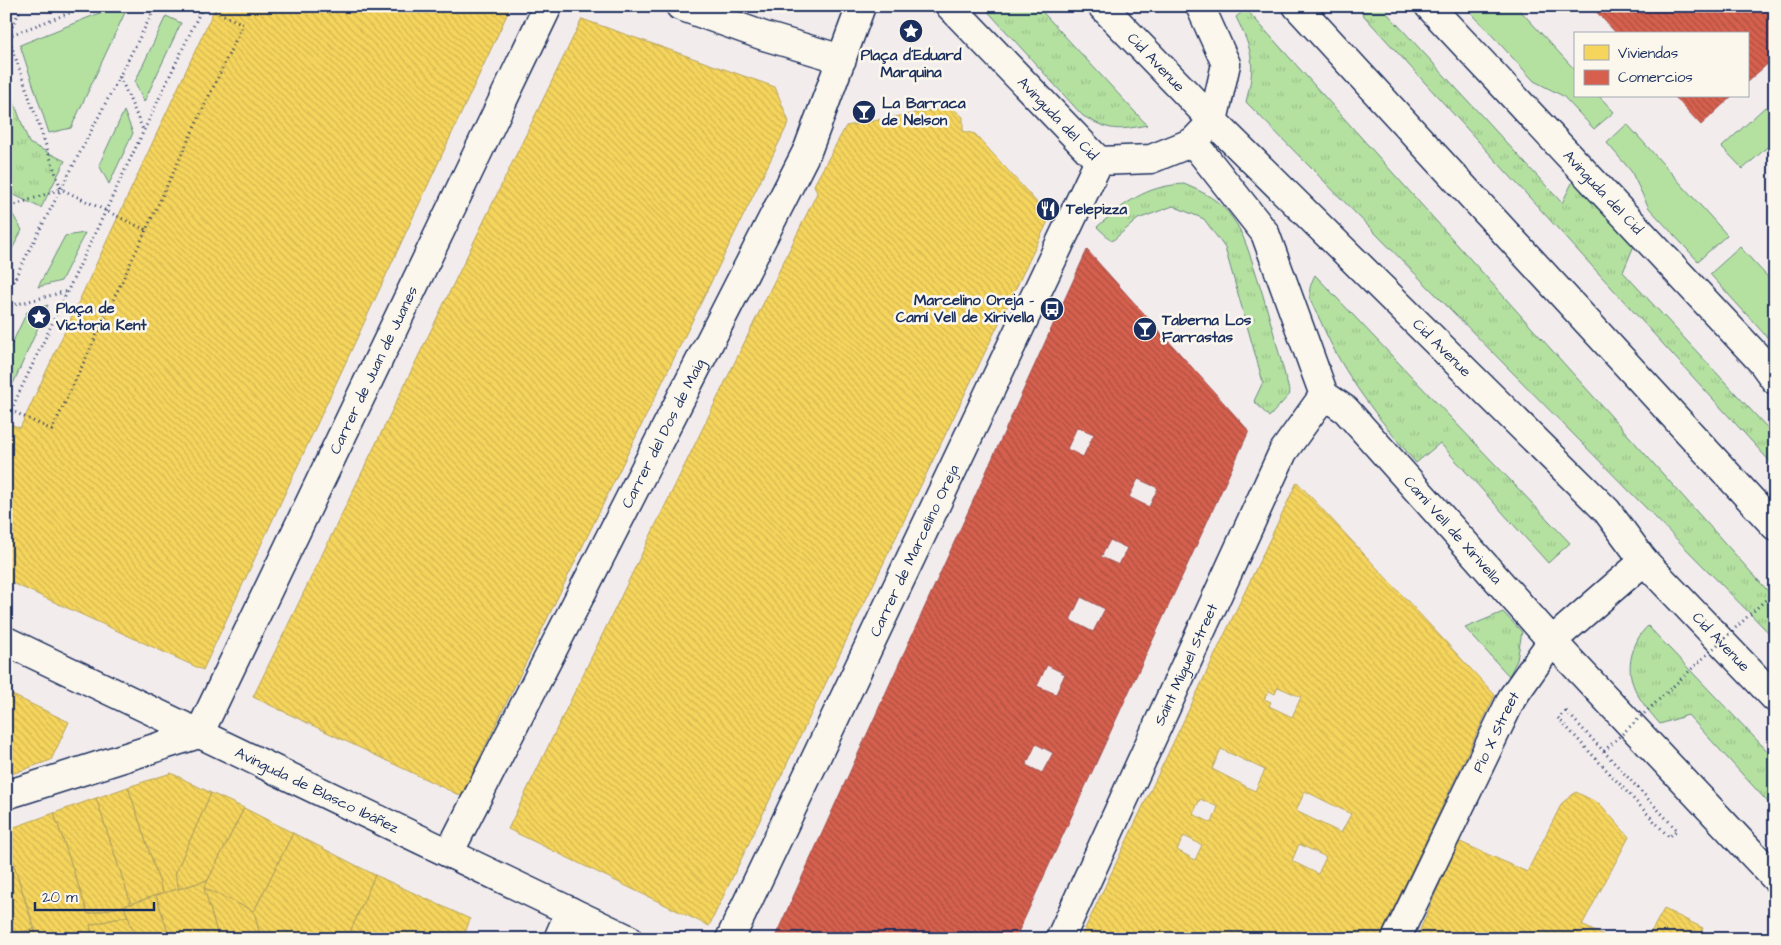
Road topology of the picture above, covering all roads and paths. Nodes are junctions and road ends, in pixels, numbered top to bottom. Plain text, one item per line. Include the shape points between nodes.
1 (22, 6) edge
2 (88, 6) edge
3 (156, 6) edge
4 (204, 6) edge
5 (548, 6) edge
6 (680, 6) edge
7 (861, 6) edge
8 (950, 6) edge
9 (1102, 6) edge
10 (1200, 6) edge
11 (1296, 6) edge
12 (1429, 6) edge
13 (7, 38) edge
14 (842, 59) junction
15 (120, 76) junction
16 (1213, 121) junction
17 (144, 132) junction
18 (1193, 142) junction
19 (1099, 161) junction
20 (61, 189) junction
21 (6, 208) edge
22 (106, 211) junction
23 (146, 230) junction
24 (68, 290) junction
25 (6, 295) edge
26 (6, 307) edge
27 (1775, 380) edge
28 (1324, 395) junction
29 (6, 408) edge
30 (11, 410) junction
31 (1775, 526) edge
32 (1644, 561) junction
33 (1775, 591) edge
34 (1552, 641) junction
35 (6, 642) edge
36 (1775, 698) edge
37 (199, 734) junction
38 (1604, 751) junction
39 (6, 795) edge
40 (449, 853) junction
41 (1775, 878) edge
42 (570, 911) junction
43 (558, 939) edge
44 (628, 939) edge
45 (730, 939) edge
46 (1060, 939) edge
47 (1396, 939) edge

1 - 13 path
2 - 13 path
3 - 15 path
4 - 17 path
4 - 23 path via 243,24
5 - 37 street, Carrer de Juan de Juanes
6 - 14 street
7 - 14 street, Carrer del Dos de Maig
8 - 19 street, Avinguda del Cid
9 - 16 street, Cid Avenue
10 - 16 street via 1226,64
11 - 31 street
12 - 27 street, Avinguda del Cid via 1762,362
13 - 20 path
14 - 40 street, Carrer del Dos de Maig via 808,149
15 - 17 path
15 - 20 path
16 - 18 street
16 - 32 street, Cid Avenue via 1607,511
17 - 22 path
18 - 19 street, Avinguda del Cid via 1151,159
18 - 28 street via 1265,233
19 - 45 street, Carrer de Marcelino Oreja
20 - 21 path
20 - 22 path
20 - 25 path
22 - 23 path
22 - 24 path
23 - 30 path via 52,430
24 - 26 path
24 - 30 path
28 - 34 street, Camí Vell de Xirivella via 1346,410
28 - 46 street, Saint Miguel Street via 1283,452
29 - 30 path
32 - 34 street, Pio X Street
32 - 36 street, Cid Avenue
33 - 38 path, bridge
34 - 41 street, Camí Vell de Xirivella
34 - 47 street, Pio X Street via 1512,698
35 - 37 street, Avinguda de Blasco Ibáñez
37 - 39 street
37 - 40 street, Avinguda de Blasco Ibáñez
38 - 38 path via 1677,830 1669,837 1558,718 1566,711
40 - 42 street, Avinguda de Blasco Ibáñez
42 - 43 street
42 - 44 street, Avinguda de Blasco Ibáñez

